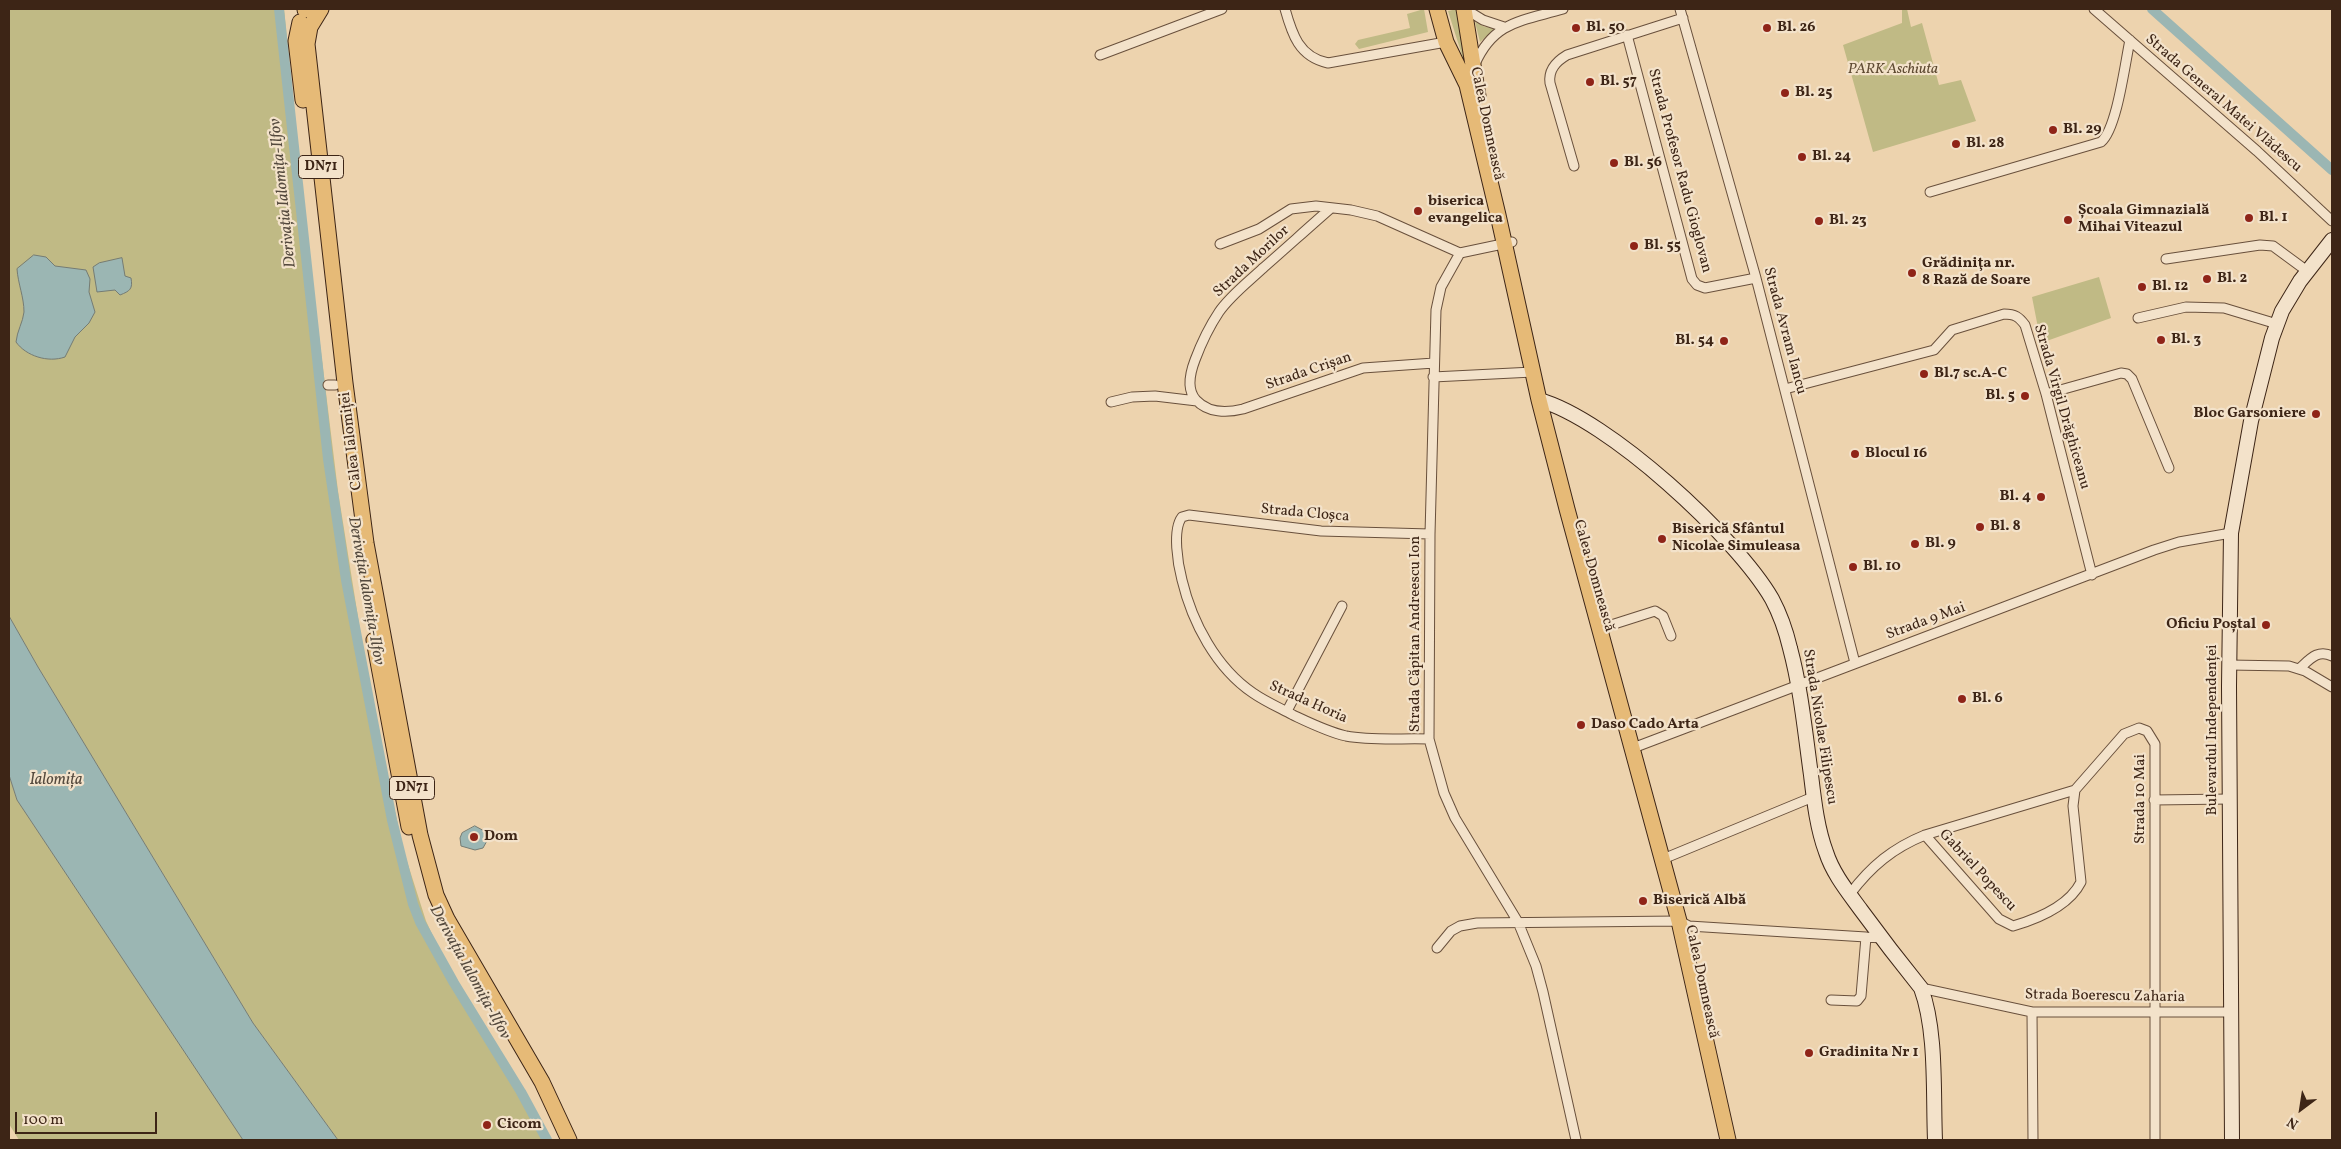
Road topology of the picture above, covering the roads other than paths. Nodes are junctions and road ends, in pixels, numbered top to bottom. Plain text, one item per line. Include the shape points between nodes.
1 (1222, 9) edge
2 (1285, 9) edge
3 (1437, 9) edge
4 (1465, 9) edge
5 (1563, 9) edge
6 (2094, 9) edge
7 (1681, 13) edge
8 (311, 17) edge
9 (1504, 27) junction
10 (1627, 35) junction
11 (2130, 40) junction
12 (1446, 42) junction
13 (1100, 55) dead end
14 (1474, 66) junction
15 (1574, 166) dead end
16 (1930, 192) dead end
17 (1331, 208) junction
18 (2332, 221) edge
19 (2332, 240) edge
20 (1509, 243) junction
21 (1220, 244) dead end
22 (1460, 253) junction
23 (2166, 259) dead end
24 (2307, 271) junction
25 (1756, 278) junction
26 (2138, 318) dead end
27 (2277, 324) junction
28 (1434, 363) junction
29 (1533, 372) junction
30 (1434, 378) junction
31 (1785, 389) junction
32 (2046, 394) junction
33 (1197, 401) junction
34 (1111, 402) dead end
35 (1544, 402) junction
36 (2169, 468) dead end
37 (1180, 520) joint
38 (2231, 533) junction
39 (1430, 534) junction
40 (2092, 575) junction
41 (1342, 606) dead end
42 (1608, 626) junction
43 (1671, 636) dead end
44 (2330, 655) edge
45 (1855, 663) junction
46 (2229, 665) junction
47 (2300, 668) junction
48 (1799, 684) junction
49 (2332, 687) edge
50 (1287, 711) junction
51 (1429, 739) junction
52 (1637, 746) junction
53 (2076, 790) junction
54 (1813, 797) junction
55 (2230, 799) junction
56 (2154, 800) junction
57 (1925, 835) junction
58 (1667, 857) junction
59 (1850, 894) junction
60 (1518, 922) junction
61 (1684, 923) junction
62 (1866, 937) junction
63 (1882, 938) junction
64 (1436, 948) dead end
65 (1921, 988) junction
66 (1831, 1000) dead end
67 (2032, 1012) junction
68 (2154, 1012) junction
69 (2231, 1012) junction
70 (560, 1140) edge
71 (569, 1140) edge
72 (1576, 1140) edge
73 (1728, 1140) edge
74 (1736, 1140) edge
75 (1936, 1140) edge
76 (2033, 1140) edge
77 (2155, 1140) edge
78 (2232, 1140) edge

1 - 13 street
2 - 12 street via 1296,42 1320,62 1346,61
3 - 12 main road, Calea Domnească
4 - 9 street
4 - 14 main road, Calea Domnească
5 - 9 street
6 - 11 street, Strada General Matei Vlădescu
7 - 10 street
7 - 25 street, Strada Avram Iancu
8 - 70 main road, Calea Ialomiței / DN71 via 296,41 332,385 357,551 406,814 428,899 448,941 535,1087
8 - 71 main road, Calea Ialomiței / DN71 via 307,44 361,512 420,835 436,895 447,919 542,1082
9 - 14 street via 1486,42
10 - 15 street via 1567,55 1550,71 1550,83
10 - 25 street, Strada Profesor Radu Gioglovan via 1692,279 1705,288
11 - 16 street via 2107,138
11 - 18 street, Strada General Matei Vlădescu
12 - 20 main road, Calea Domnească via 1467,85
14 - 20 main road, Calea Domnească
17 - 21 street via 1291,209 1259,229
17 - 22 street via 1377,216
17 - 33 street, Strada Morilor via 1219,312 1202,342 1192,369 1190,382
19 - 24 main road, Bulevardul Independenței
20 - 22 street
20 - 29 main road, Calea Domnească
20 - 35 main road, Calea Domnească
22 - 28 street, Strada Căpitan Andreescu Ion via 1438,298
23 - 24 street via 2260,244 2273,246
24 - 27 main road, Bulevardul Independenței
25 - 31 street, Strada Avram Iancu
26 - 27 street via 2186,308 2224,308
27 - 38 main road, Bulevardul Independenței via 2256,397
28 - 30 street, Strada Căpitan Andreescu Ion
28 - 33 street, Strada Crișan via 1363,368 1235,411 1216,411
29 - 30 street
29 - 35 main road, Calea Domnească
30 - 39 street, Strada Căpitan Andreescu Ion
31 - 32 street, Strada Virgil Drăghiceanu via 1934,350 1952,330 2012,314 2025,325
31 - 45 street, Strada Avram Iancu
32 - 36 street via 2127,374 2132,379
32 - 40 street, Strada Virgil Drăghiceanu
33 - 34 street, Strada Crișan via 1155,396
35 - 42 main road, Calea Domnească
35 - 48 main road, Strada Nicolae Filipescu via 1586,422 1658,475 1691,504 1737,553 1778,610
35 - 52 main road, Calea Domnească via 1572,529
37 - 39 street, Strada Cloșca via 1189,515 1321,531
37 - 50 street, Strada Horia via 1177,556 1184,590 1194,618 1210,647 1232,675 1252,692
38 - 40 street, Strada 9 Mai via 2170,545
38 - 46 main road, Bulevardul Independenței
39 - 51 street, Strada Căpitan Andreescu Ion
40 - 45 street, Strada 9 Mai
41 - 50 street
42 - 43 street via 1655,611 1663,616
42 - 52 main road, Calea Domnească
44 - 47 street via 2316,655
45 - 48 street, Strada 9 Mai
46 - 47 street
46 - 55 main road, Bulevardul Independenței
47 - 49 street
48 - 52 street, Strada 9 Mai
48 - 54 main road, Strada Nicolae Filipescu
50 - 51 street, Strada Horia via 1343,735
51 - 60 street, Strada Căpitan Andreescu Ion via 1444,793 1455,818
52 - 58 main road, Calea Domnească
53 - 56 street, Strada 10 Mai via 2124,734 2139,728 2147,731 2155,744
53 - 57 street
53 - 57 street, Gabriel Popescu via 2073,806 2081,882 2062,904 2013,926 1999,919
54 - 58 street
54 - 59 main road, Strada Nicolae Filipescu via 1826,853
55 - 56 street
55 - 69 main road, Bulevardul Independenței
56 - 68 street, Strada 10 Mai
57 - 59 street via 1901,845 1884,857
58 - 61 main road, Calea Domnească
59 - 63 main road, Strada Nicolae Filipescu
60 - 61 street
60 - 64 street via 1460,926
60 - 72 street, Strada Căpitan Andreescu Ion via 1543,992
61 - 62 street
61 - 73 main road, Calea Domnească
61 - 74 main road, Calea Domnească
62 - 63 street
62 - 66 street via 1861,996 1857,1000
63 - 65 main road, Strada Nicolae Filipescu
65 - 67 street, Strada Boerescu Zaharia
65 - 75 main road, Strada Nicolae Filipescu via 1930,1023
67 - 68 street, Strada Boerescu Zaharia
67 - 76 street
68 - 69 street, Strada Boerescu Zaharia
68 - 77 street, Strada 10 Mai
69 - 78 main road, Bulevardul Independenței

